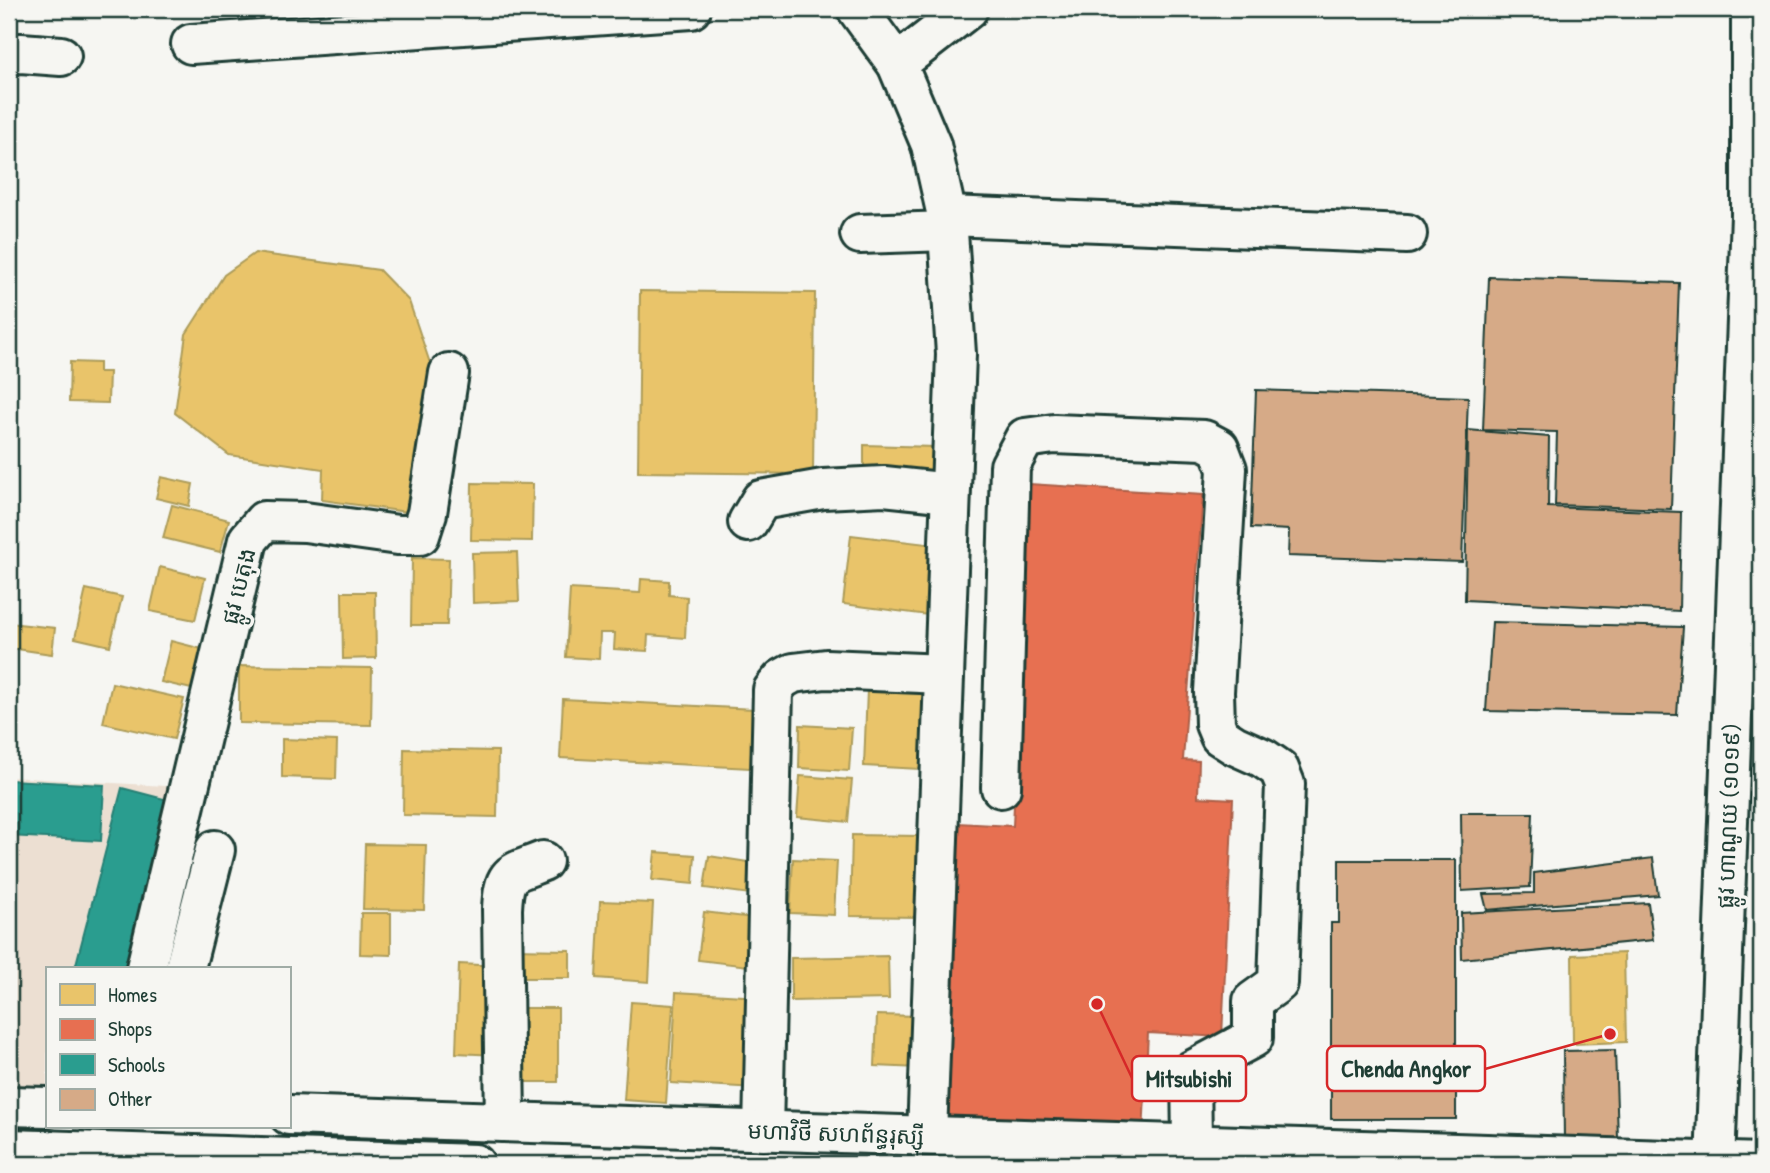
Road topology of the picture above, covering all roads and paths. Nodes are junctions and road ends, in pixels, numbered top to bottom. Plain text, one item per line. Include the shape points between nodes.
1 (691, 9) edge
2 (857, 9) edge
3 (968, 9) edge
4 (1751, 9) edge
5 (913, 38) edge
6 (191, 44) dead end
7 (9, 54) edge
8 (61, 56) dead end
9 (948, 223) junction
10 (860, 234) dead end
11 (1407, 234) dead end
12 (449, 373) dead end
13 (950, 493) junction
14 (748, 522) dead end
15 (944, 674) junction
16 (1001, 788) dead end
17 (215, 850) dead end
18 (544, 861) dead end
19 (146, 967) edge
20 (185, 967) edge
21 (9, 1106) edge
22 (46, 1107) edge
23 (290, 1115) edge
24 (505, 1122) junction
25 (763, 1130) junction
26 (927, 1135) junction
27 (1084, 1141) junction
28 (1192, 1144) junction
29 (9, 1149) edge
30 (1716, 1163) edge
31 (1761, 1163) edge
32 (475, 1164) edge
33 (1114, 1164) edge

1 - 6 main road
2 - 5 main road
3 - 5 main road
4 - 30 main road, ផ្លូវ ហាណូយ (១០១៩) via 1751,215
5 - 9 main road
7 - 8 main road
9 - 10 main road
9 - 11 main road
9 - 13 main road via 956,354
12 - 19 main road, ផ្លូវ បេតុង via 427,513 419,535 264,520 248,540
13 - 14 main road via 884,486 823,489 761,500
13 - 15 main road
15 - 25 main road via 793,673 773,690
15 - 26 main road
16 - 28 main road via 1010,466 1025,438 1054,434 1204,440 1219,447 1227,469 1215,724 1220,736 1279,769 1285,783 1278,983 1253,1000 1253,1038 1191,1071
17 - 20 main road
18 - 24 main road via 511,874 503,888
21 - 22 main road
23 - 24 main road, មហាវិថី សហព័ន្ធរុស្ស៊ី
24 - 25 main road, មហាវិថី សហព័ន្ធរុស្ស៊ី
25 - 26 main road, មហាវិថី សហព័ន្ធរុស្ស៊ី
26 - 27 main road, មហាវិថី សហព័ន្ធរុស្ស៊ី
27 - 28 main road, មហាវិថី សហព័ន្ធរុស្ស៊ី
27 - 33 main road
28 - 30 main road, មហាវិថី សហព័ន្ធរុស្ស៊ី
29 - 32 main road
30 - 31 main road, មហាវិថី សហព័ន្ធរុស្ស៊ី

